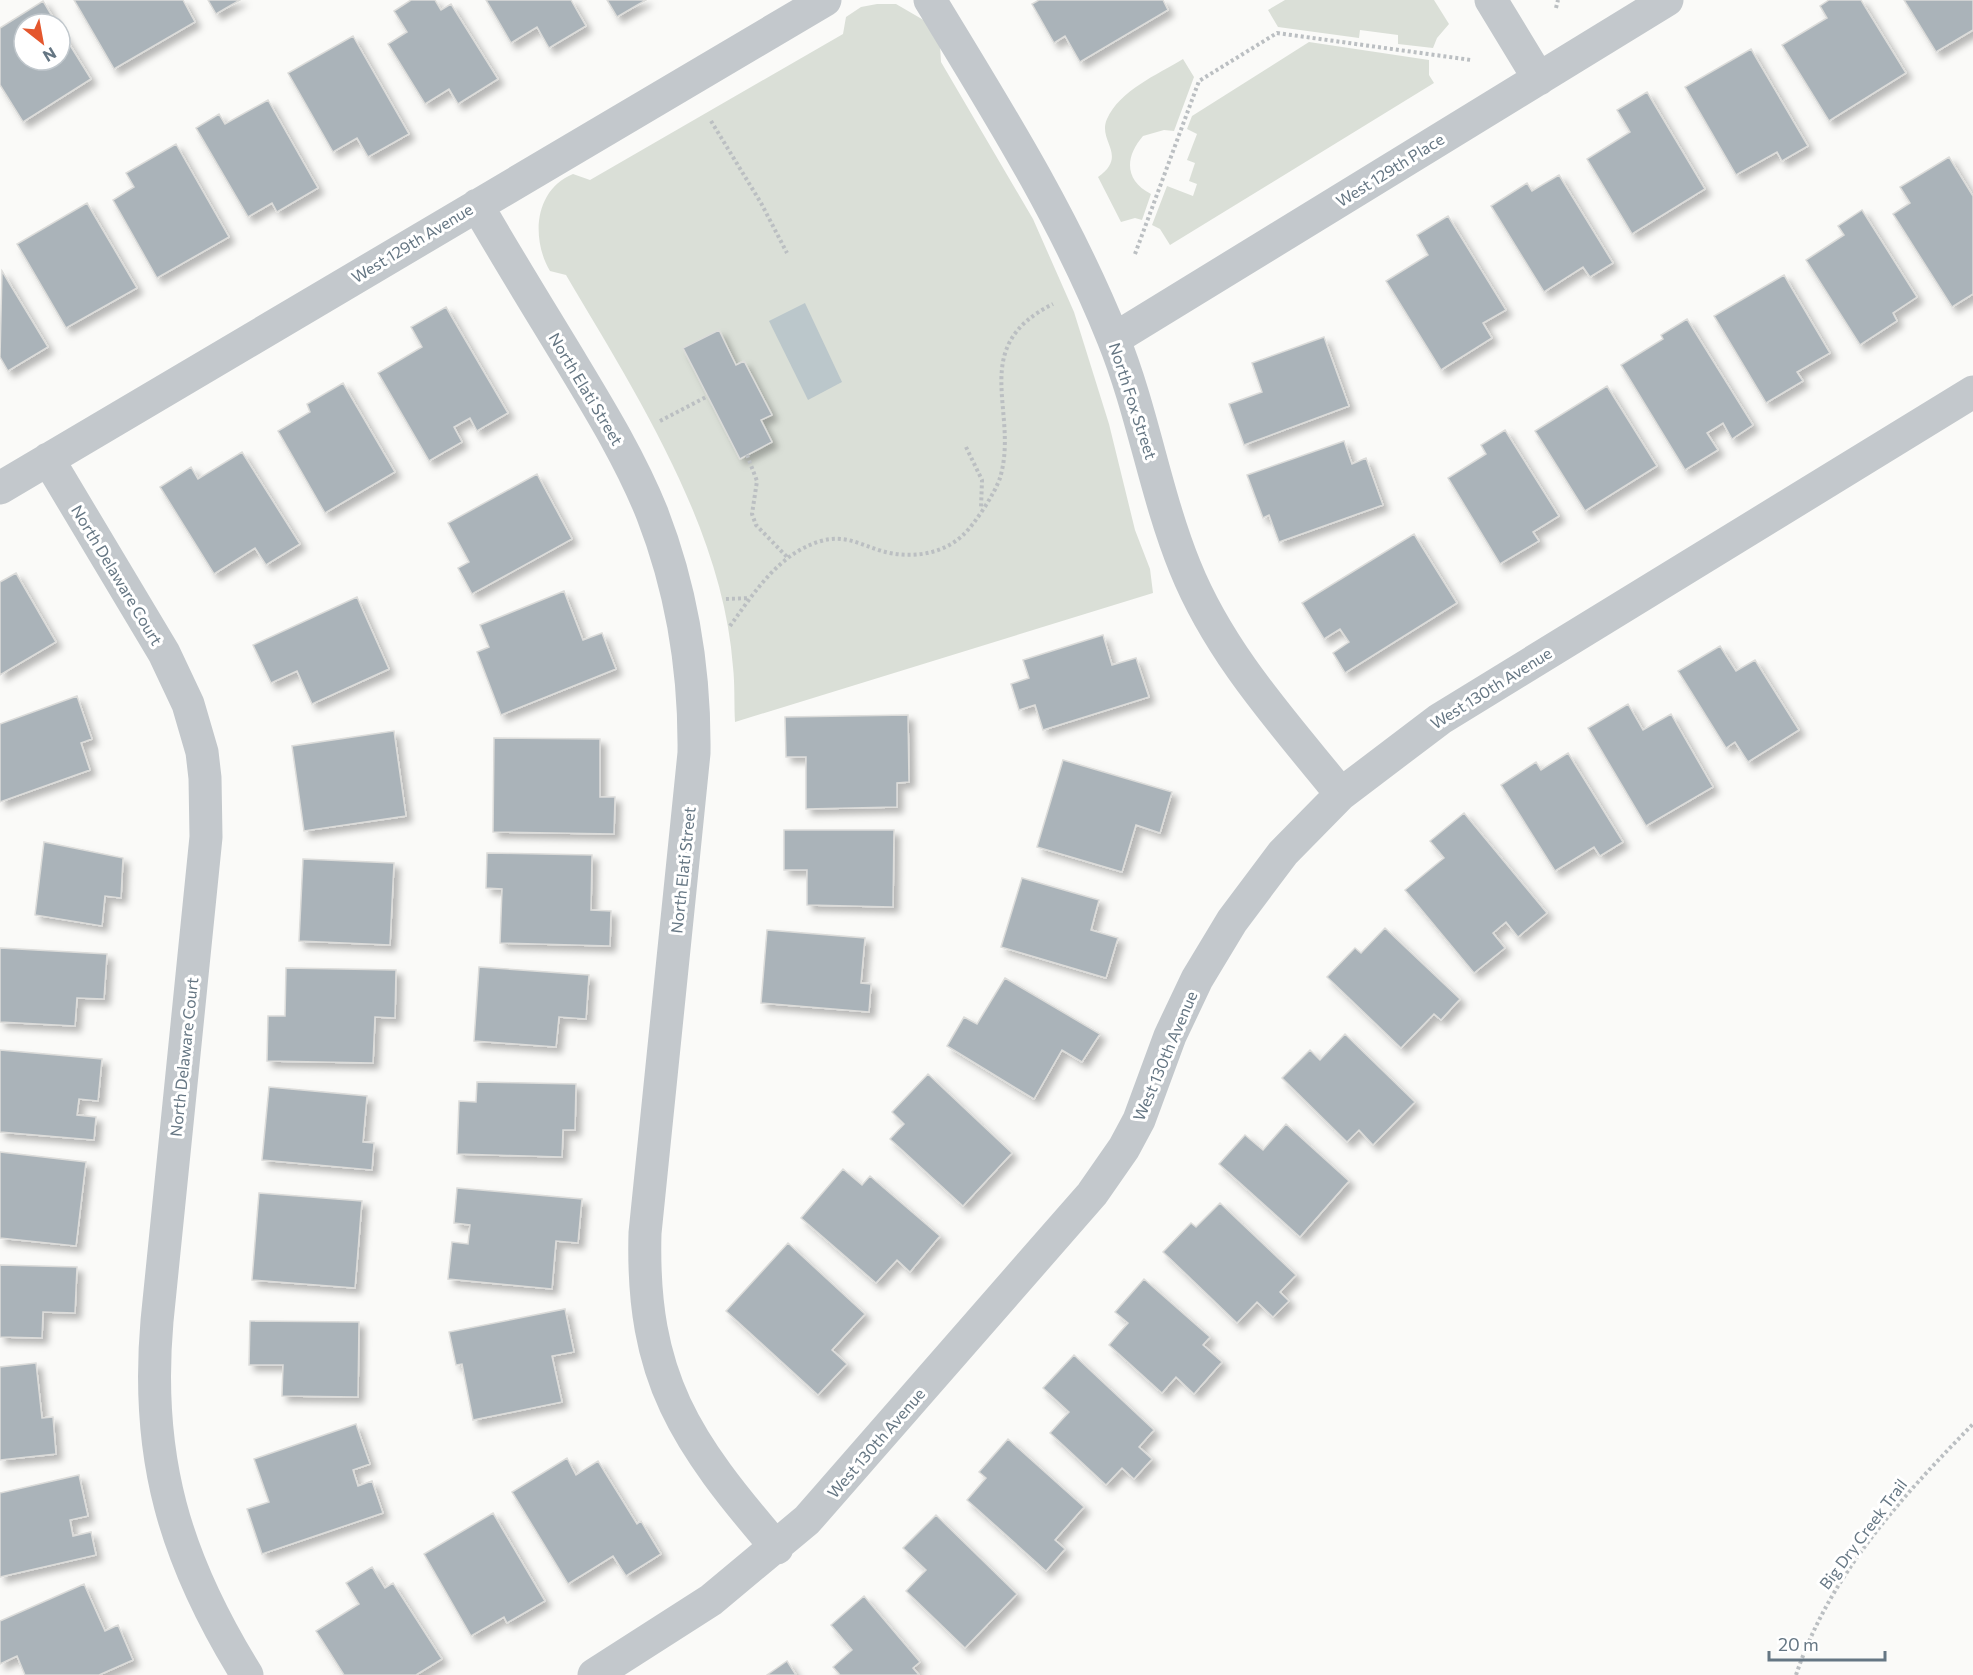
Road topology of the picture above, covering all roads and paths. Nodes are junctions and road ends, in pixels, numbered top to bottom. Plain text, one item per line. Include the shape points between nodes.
1 (825, 0) edge
2 (930, 0) edge
3 (1491, 0) edge
4 (1558, 0) edge
5 (1667, 0) edge
6 (1556, 8) dead end
7 (1471, 60) dead end
8 (1539, 79) junction
9 (711, 121) dead end
10 (477, 205) junction
11 (787, 253) dead end
12 (1135, 254) dead end
13 (1053, 304) dead end
14 (1114, 339) junction
15 (1973, 392) edge
16 (708, 396) dead end
17 (660, 421) dead end
18 (966, 447) dead end
19 (747, 455) dead end
20 (48, 459) junction
21 (0, 488) edge
22 (981, 508) junction
23 (788, 558) junction
24 (751, 598) junction
25 (726, 600) dead end
26 (730, 626) dead end
27 (1341, 794) junction
28 (1973, 1424) edge
29 (777, 1548) junction
30 (247, 1675) edge
31 (594, 1675) edge
32 (1796, 1675) edge

1 - 10 street, West 129th Avenue
2 - 14 street, North Fox Street via 1045,191
3 - 8 street
4 - 6 path
5 - 8 street, West 129th Place
7 - 12 path via 1277,33 1199,81
8 - 14 street, West 129th Place
9 - 11 path
10 - 20 street, West 129th Avenue
10 - 29 street, North Elati Street via 623,450 652,513 682,615 692,680 694,753 645,1233 646,1298 664,1380 688,1434 720,1481
13 - 22 path via 1025,323 1005,354 1000,388 1001,467 994,490
14 - 27 street, North Fox Street via 1175,540 1202,604 1242,670
15 - 27 street, West 130th Avenue via 1440,719
16 - 17 path
18 - 22 path via 982,480
19 - 23 path via 756,481 752,514 763,535
20 - 21 street, West 129th Avenue
20 - 30 street, North Delaware Court via 164,653 189,704 202,752 206,837 153,1388 158,1446 175,1526 198,1588
22 - 23 path via 963,535 949,546 931,552 896,555 853,539 838,538 821,541
23 - 24 path
24 - 25 path
24 - 26 path
27 - 29 street, West 130th Avenue via 1283,853 1232,921 1178,1018 1139,1120 1092,1194 857,1466
28 - 32 path, Big Dry Creek Trail via 1902,1497 1834,1589 1810,1634
29 - 31 street, West 130th Avenue via 711,1600

